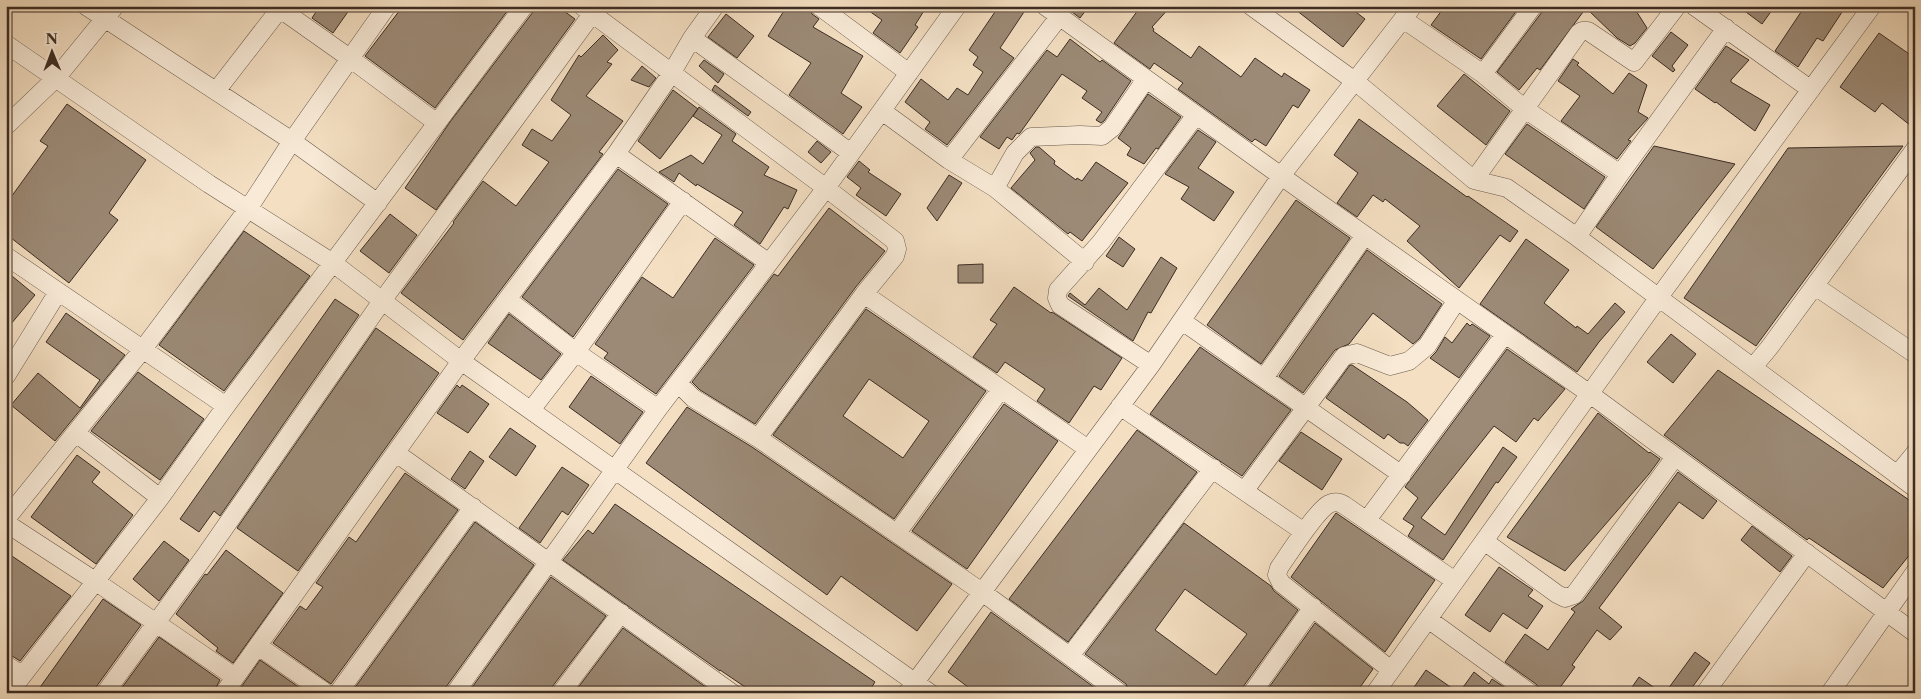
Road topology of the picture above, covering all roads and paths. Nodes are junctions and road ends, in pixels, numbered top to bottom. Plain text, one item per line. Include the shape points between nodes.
1 (86, 6) edge
2 (387, 6) edge
3 (524, 6) edge
4 (715, 6) edge
5 (819, 6) edge
6 (957, 6) edge
7 (1045, 6) edge
8 (1534, 6) edge
9 (1677, 6) edge
10 (1694, 6) edge
11 (1872, 6) edge
12 (279, 7) edge
13 (1262, 9) edge
14 (587, 10) edge
15 (839, 12) edge
16 (110, 13) edge
17 (1408, 13) edge
18 (1059, 17) junction
19 (1726, 28) junction
20 (692, 38) junction
21 (6, 44) edge
22 (351, 59) junction
23 (909, 73) junction
24 (671, 74) junction
25 (1483, 74) junction
26 (56, 77) junction
27 (1146, 79) junction
28 (1356, 82) junction
29 (1810, 89) junction
30 (217, 90) junction
31 (1525, 110) junction
32 (882, 111) junction
33 (1196, 115) junction
34 (437, 123) junction
35 (6, 126) edge
36 (292, 140) junction
37 (851, 153) junction
38 (1914, 153) edge
39 (616, 154) junction
40 (949, 160) junction
41 (1620, 174) junction
42 (1281, 176) junction
43 (1474, 180) junction
44 (826, 188) junction
45 (995, 188) junction
46 (683, 201) junction
47 (378, 202) junction
48 (248, 209) junction
49 (1366, 236) junction
50 (1577, 236) junction
51 (6, 256) edge
52 (1085, 262) junction
53 (333, 263) junction
54 (769, 263) junction
55 (1815, 286) junction
56 (58, 292) junction
57 (864, 294) junction
58 (1659, 297) junction
59 (508, 300) junction
60 (1457, 300) junction
61 (382, 301) junction
62 (1182, 321) junction
63 (1505, 334) junction
64 (143, 350) junction
65 (576, 352) junction
66 (1915, 354) edge
67 (462, 361) junction
68 (1150, 365) junction
69 (1753, 367) junction
70 (6, 376) edge
71 (1264, 378) junction
72 (678, 383) junction
73 (1001, 389) junction
74 (1590, 394) junction
75 (226, 406) junction
76 (1120, 406) junction
77 (1307, 408) junction
78 (658, 409) junction
79 (531, 410) junction
80 (76, 433) junction
81 (758, 438) junction
82 (1088, 449) junction
83 (396, 452) junction
84 (1915, 453) edge
85 (1674, 457) junction
86 (1213, 468) junction
87 (614, 470) junction
88 (1402, 475) junction
89 (1897, 475) junction
90 (1915, 488) edge
91 (1245, 490) junction
92 (160, 498) junction
93 (473, 507) junction
94 (1367, 520) junction
95 (6, 521) edge
96 (1304, 532) junction
97 (897, 533) junction
98 (1484, 541) junction
99 (1806, 554) junction
100 (549, 562) junction
101 (1915, 572) edge
102 (95, 581) junction
103 (1455, 581) junction
104 (982, 592) junction
105 (1313, 607) junction
106 (1886, 612) junction
107 (621, 613) junction
108 (1428, 619) junction
109 (156, 622) junction
110 (1915, 633) edge
111 (258, 646) junction
112 (1070, 656) junction
113 (6, 665) edge
114 (1391, 670) junction
115 (22, 676) junction
116 (235, 677) junction
117 (911, 687) edge
118 (1511, 687) edge
119 (9, 693) edge
120 (105, 693) edge
121 (224, 693) edge
122 (326, 693) edge
123 (338, 693) edge
124 (454, 693) edge
125 (561, 693) edge
126 (732, 693) edge
127 (930, 693) edge
128 (1120, 693) edge
129 (1252, 693) edge
130 (1375, 693) edge
131 (1530, 693) edge
132 (1705, 693) edge
133 (1830, 693) edge

1 - 16 street
2 - 22 street
3 - 34 street
4 - 20 street
5 - 15 street
6 - 23 street
7 - 18 street
8 - 25 street
9 - 31 street via 1634,62 1588,31 1579,33
10 - 19 street
11 - 29 street
12 - 22 street
12 - 30 street
13 - 28 street
14 - 24 street
14 - 61 street
15 - 23 street
16 - 26 street
16 - 30 street
17 - 25 street
17 - 28 street
18 - 27 street
18 - 40 street
19 - 29 street
19 - 41 street
20 - 24 street
20 - 37 street
21 - 26 street
22 - 34 street
22 - 36 street
23 - 32 street
24 - 39 street
24 - 44 street
25 - 31 street
26 - 35 street
26 - 48 street
27 - 33 street
27 - 45 street via 1112,128 1102,136 1031,137 1015,152
28 - 42 street
28 - 43 street
29 - 58 street
30 - 36 street
31 - 41 street
31 - 43 street
32 - 37 street
32 - 40 street
33 - 42 street
33 - 52 street
34 - 47 street
36 - 47 street
36 - 48 street
37 - 44 street
38 - 55 street
39 - 46 street
39 - 59 street
40 - 45 street
41 - 50 street
42 - 49 street
42 - 62 street
43 - 50 street via 1507,188
44 - 54 street
44 - 57 street via 895,241 895,256
45 - 52 street
46 - 54 street
46 - 65 street
47 - 53 street
48 - 53 street
48 - 64 street
49 - 60 street
49 - 71 street
50 - 58 street
51 - 56 street
52 - 68 street via 1058,290 1060,305
53 - 61 street
53 - 75 street
54 - 72 street
55 - 66 street
55 - 69 street
56 - 64 street
56 - 70 street
57 - 73 street
57 - 81 street
58 - 69 street
58 - 74 street
59 - 65 street
59 - 67 street
60 - 63 street
60 - 77 street via 1427,346 1409,361 1390,366 1357,353 1344,356
61 - 67 street
61 - 109 street
62 - 68 street
62 - 71 street
63 - 74 street
63 - 88 street
64 - 75 street
64 - 80 street
65 - 78 street
65 - 79 street
67 - 79 street
67 - 83 street
68 - 76 street
69 - 89 street
71 - 77 street
72 - 78 street
72 - 81 street via 693,398
73 - 82 street
73 - 97 street
74 - 85 street
74 - 98 street
75 - 92 street
76 - 82 street
76 - 86 street
77 - 88 street
77 - 91 street
78 - 87 street
79 - 87 street
80 - 92 street
80 - 95 street
81 - 97 street
82 - 104 street
83 - 93 street
83 - 111 street
84 - 89 street
85 - 98 street via 1574,595 1565,598 1557,594
85 - 99 street
86 - 91 street
86 - 112 street
87 - 100 street
87 - 117 street
88 - 94 street
89 - 90 street
91 - 96 street
92 - 102 street
93 - 100 street
93 - 123 street
94 - 96 street via 1336,501 1328,504
94 - 103 street
95 - 102 street
96 - 105 street via 1277,575 1281,583
97 - 104 street
98 - 103 street
99 - 106 street
99 - 132 street
100 - 107 street
100 - 124 street
101 - 106 street
102 - 109 street
102 - 115 street
103 - 108 street
104 - 112 street
104 - 117 street
105 - 114 street
105 - 129 street
106 - 110 street
106 - 133 street
107 - 125 street
107 - 126 street
108 - 114 street
108 - 118 street
109 - 116 street
109 - 120 street
111 - 116 street
111 - 122 street
112 - 128 street
113 - 115 street
114 - 130 street
115 - 119 street
116 - 121 street
117 - 127 street
118 - 131 street

